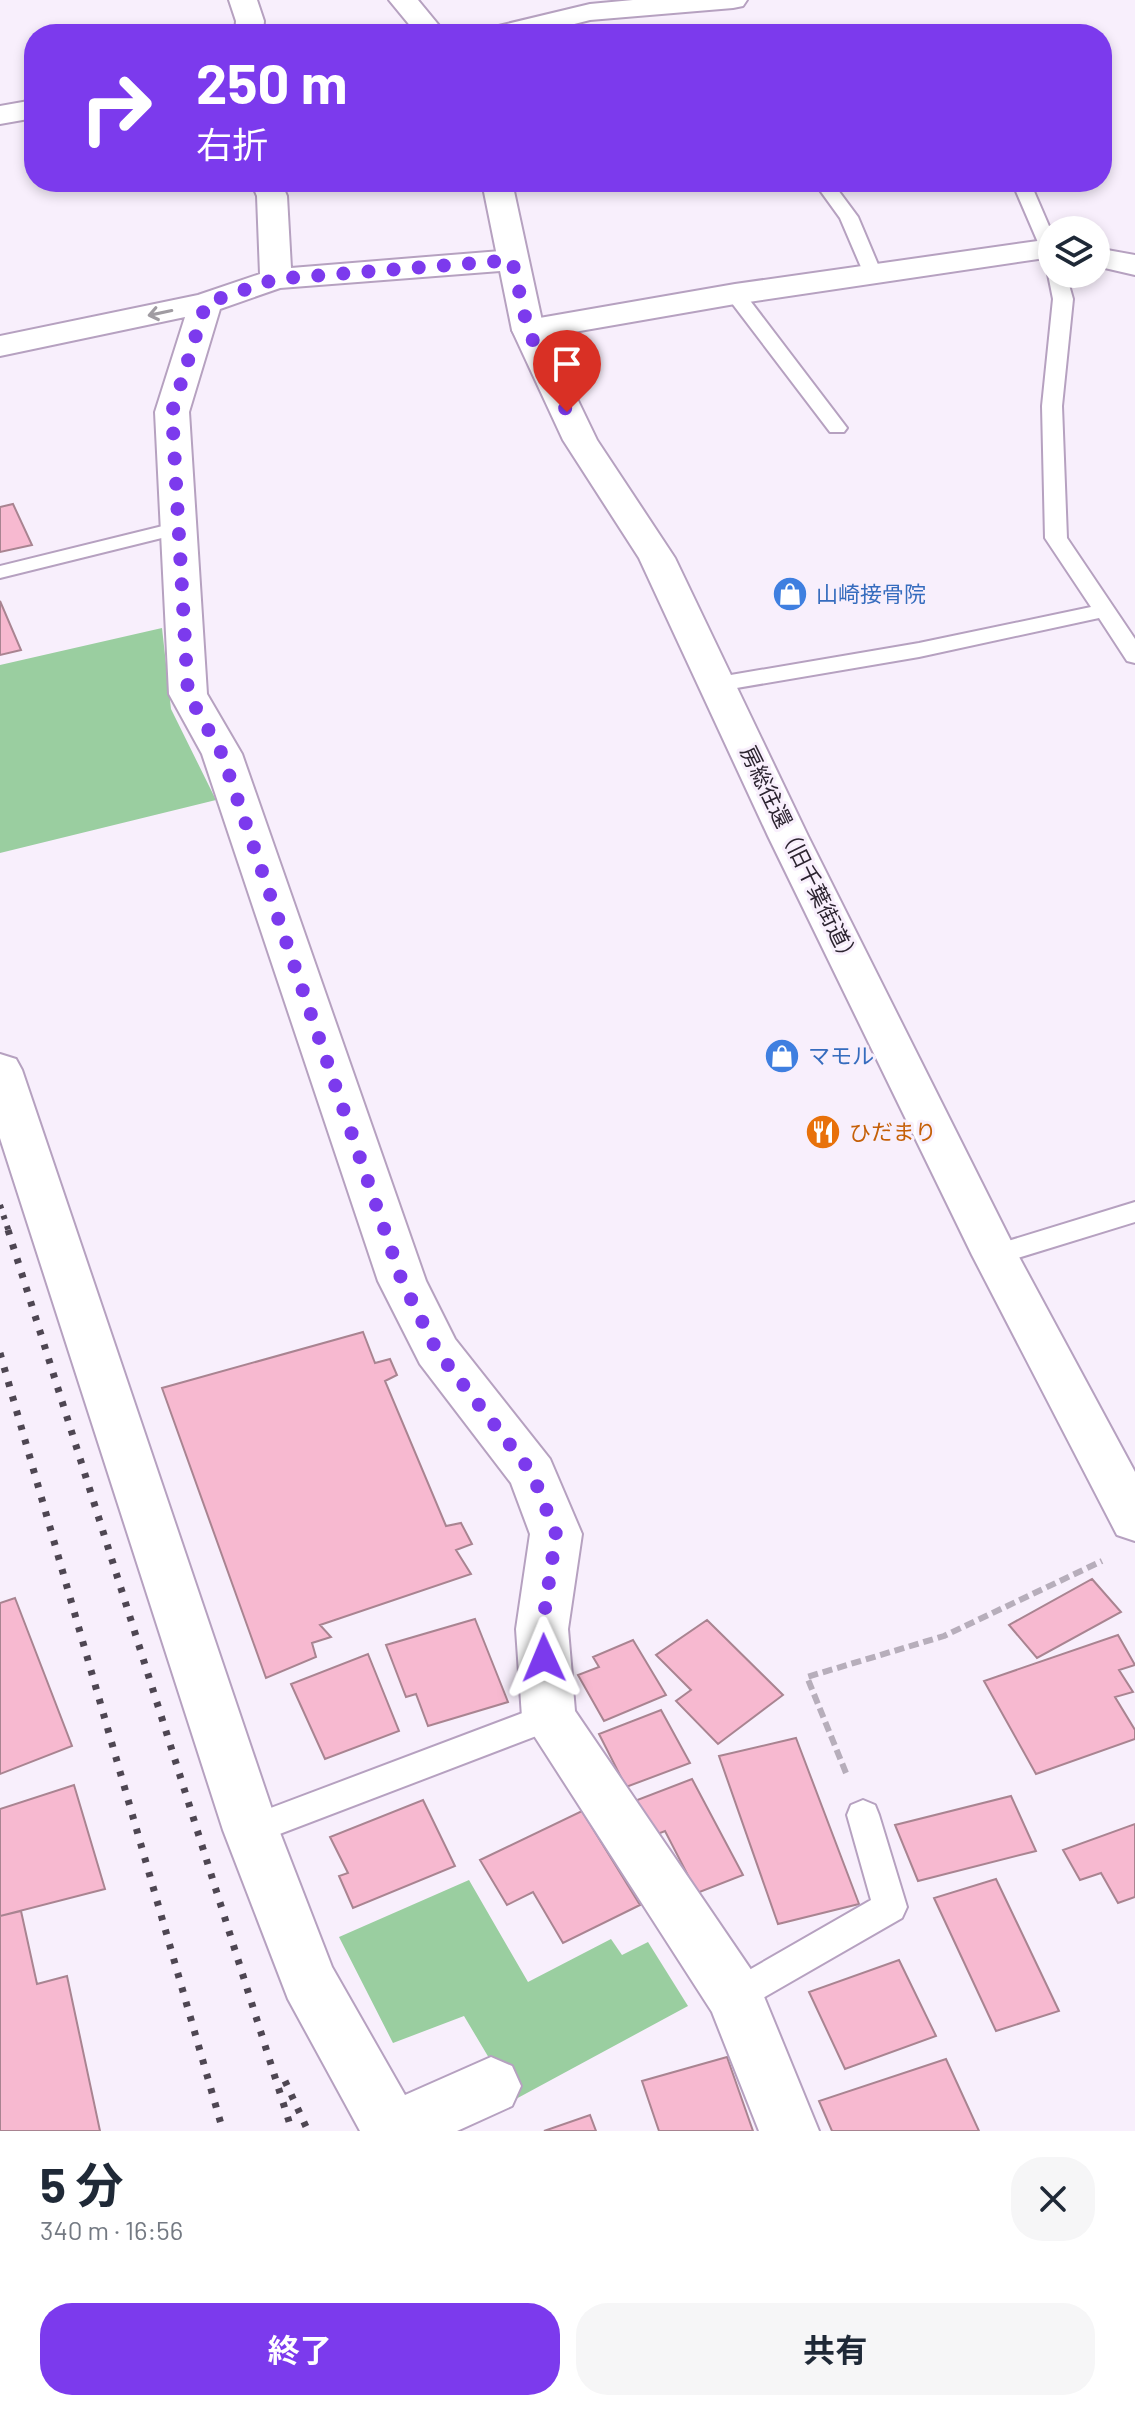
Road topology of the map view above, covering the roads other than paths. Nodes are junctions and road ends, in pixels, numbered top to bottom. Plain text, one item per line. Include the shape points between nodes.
1 (243, 0) edge
2 (403, 0) edge
3 (733, 0) edge
4 (250, 24) edge
5 (420, 24) edge
6 (541, 24) edge
7 (24, 111) edge
8 (0, 115) edge
9 (270, 192) edge
10 (499, 192) edge
11 (830, 192) edge
12 (1025, 192) edge
13 (1038, 221) edge
14 (1038, 258) edge
15 (512, 260) junction
16 (1110, 260) edge
17 (1135, 265) edge
18 (873, 274) junction
19 (276, 279) junction
20 (1060, 288) edge
21 (735, 294) junction
22 (206, 303) junction
23 (528, 330) junction
24 (0, 346) edge
25 (837, 428) dead end
26 (179, 528) junction
27 (0, 572) edge
28 (1102, 611) junction
29 (1135, 656) edge
30 (719, 684) junction
31 (0, 1070) edge
32 (1135, 1212) edge
33 (995, 1255) junction
34 (1135, 1520) edge
35 (549, 1717) junction
36 (863, 1815) road end
37 (251, 1830) junction
38 (735, 1996) junction
39 (491, 2086) dead end
40 (393, 2131) edge
41 (789, 2131) edge

1 - 4 street
2 - 5 street
3 - 6 street via 590,12
7 - 8 street
9 - 19 street
10 - 15 street, 房総往還（旧千葉街道）
11 - 18 lane via 849,217
12 - 13 lane
14 - 18 street
15 - 19 street
15 - 23 street, 房総往還（旧千葉街道）
16 - 17 street
18 - 21 street
19 - 22 street
20 - 28 lane via 1052,406 1056,538
21 - 23 street
21 - 25 lane
22 -> 24 street
22 - 26 street via 172,412
23 - 30 street, 房総往還（旧千葉街道） via 580,440 657,558
26 - 27 lane
26 - 35 street via 188,694 222,754 402,1281 437,1351 532,1473 556,1534 542,1629
28 - 29 lane
28 - 30 lane via 919,650
30 - 33 street, 房総往還（旧千葉街道） via 788,836
31 - 37 street
32 - 33 lane
33 - 34 street, 房総往還（旧千葉街道）
35 - 37 lane
35 - 38 street
36 - 38 lane via 890,1907
37 - 40 street via 308,1980
38 - 41 street
39 - 40 street

